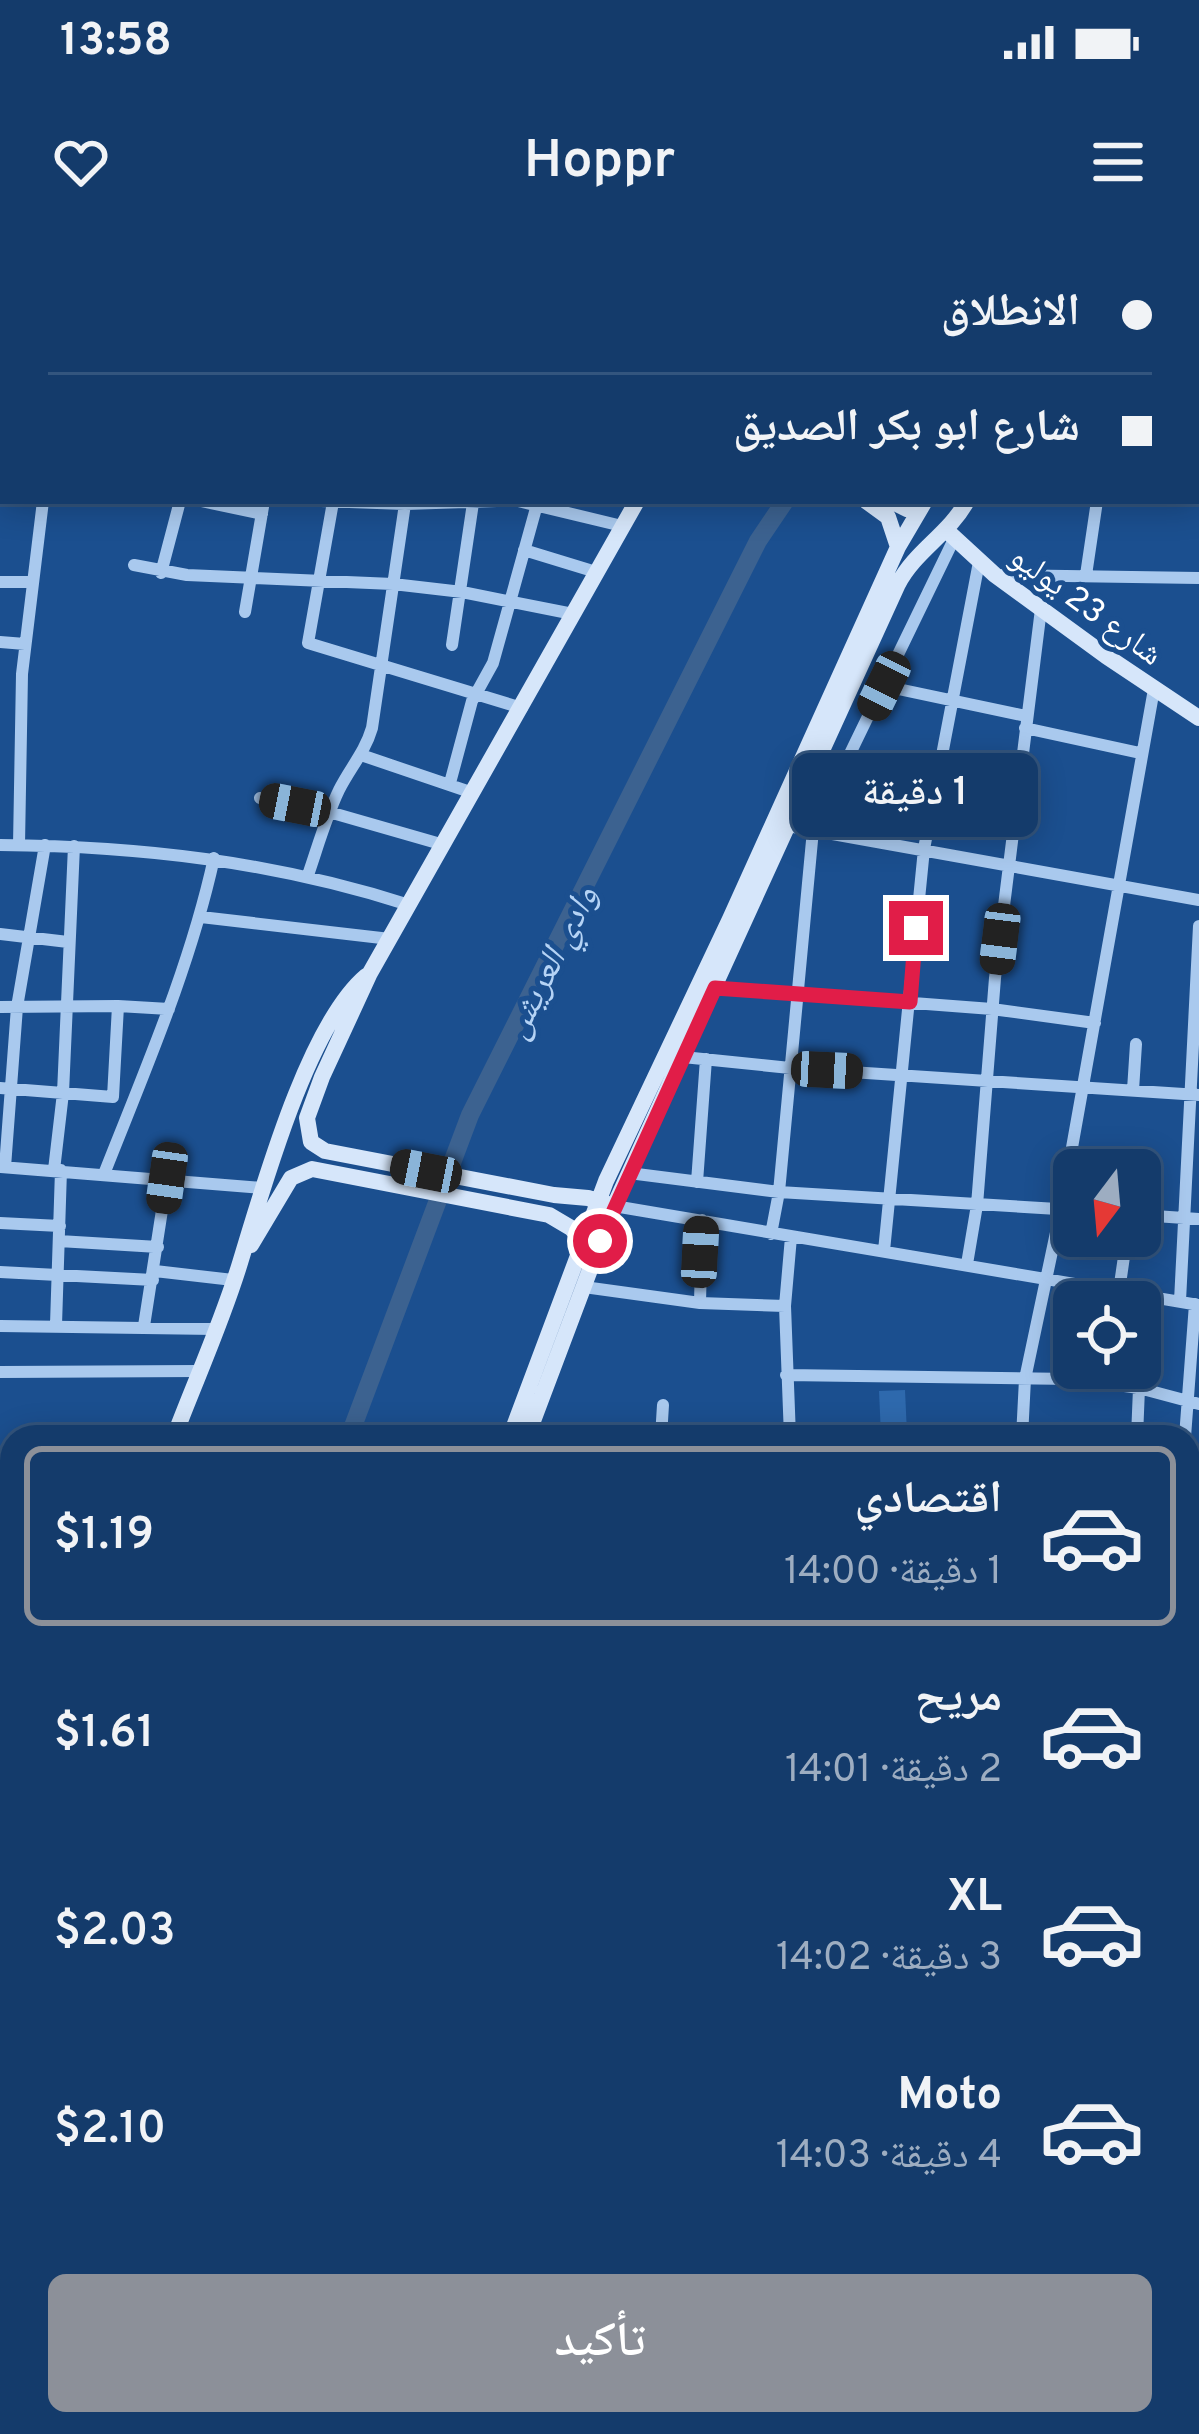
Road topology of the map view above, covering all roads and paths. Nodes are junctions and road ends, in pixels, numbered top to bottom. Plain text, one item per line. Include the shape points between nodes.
1 (44, 504) edge
2 (179, 504) edge
3 (228, 504) edge
4 (333, 504) edge
5 (405, 504) edge
6 (473, 504) edge
7 (538, 504) edge
8 (542, 504) edge
9 (635, 504) edge
10 (879, 504) edge
11 (920, 504) edge
12 (922, 504) edge
13 (965, 504) edge
14 (1097, 504) edge
15 (263, 508) edge
16 (622, 526) junction
17 (950, 534) junction
18 (898, 547) junction
19 (524, 550) junction
20 (979, 562) junction
21 (134, 565) dead end
22 (596, 572) junction
23 (161, 573) junction
24 (253, 575) junction
25 (995, 575) junction
26 (1086, 575) junction
27 (1199, 578) edge
28 (318, 580) junction
29 (0, 582) edge
30 (31, 582) junction
31 (393, 584) junction
32 (462, 592) junction
33 (512, 602) junction
34 (1041, 609) junction
35 (245, 612) dead end
36 (573, 614) junction
37 (0, 642) edge
38 (25, 644) junction
39 (452, 645) dead end
40 (382, 663) junction
41 (884, 686) junction
42 (1154, 689) junction
43 (476, 692) junction
44 (952, 701) junction
45 (523, 708) junction
46 (1199, 718) edge
47 (1026, 722) junction
48 (1140, 753) junction
49 (362, 755) junction
50 (449, 783) junction
51 (473, 793) junction
52 (260, 798) dead end
53 (329, 812) junction
54 (788, 826) junction
55 (813, 830) junction
56 (0, 844) edge
57 (19, 845) junction
58 (45, 845) junction
59 (444, 845) junction
60 (74, 847) junction
61 (924, 849) junction
62 (214, 858) junction
63 (1010, 863) junction
64 (308, 875) junction
65 (1118, 885) junction
66 (1199, 900) edge
67 (409, 905) junction
68 (201, 917) junction
69 (1199, 926) edge
70 (0, 934) edge
71 (28, 938) junction
72 (390, 939) junction
73 (68, 942) junction
74 (370, 973) junction
75 (715, 988) junction
76 (799, 994) junction
77 (910, 1002) junction
78 (66, 1005) junction
79 (0, 1006) edge
80 (17, 1006) junction
81 (118, 1006) junction
82 (169, 1009) junction
83 (992, 1009) junction
84 (1095, 1023) junction
85 (1136, 1044) dead end
86 (683, 1057) junction
87 (706, 1059) junction
88 (790, 1068) junction
89 (902, 1074) junction
90 (987, 1079) junction
91 (1082, 1086) junction
92 (5, 1088) edge
93 (1133, 1090) junction
94 (63, 1093) junction
95 (1196, 1094) edge
96 (113, 1097) junction
97 (134, 1099) junction
98 (1074, 1149) edge
99 (338, 1164) junction
100 (3, 1167) edge
101 (57, 1170) junction
102 (629, 1173) junction
103 (104, 1174) junction
104 (167, 1178) junction
105 (697, 1182) junction
106 (262, 1188) junction
107 (778, 1192) junction
108 (890, 1200) junction
109 (606, 1203) junction
110 (976, 1205) junction
111 (1053, 1209) edge
112 (1161, 1217) edge
113 (1192, 1219) edge
114 (702, 1220) junction
115 (0, 1223) edge
116 (59, 1233) junction
117 (771, 1234) junction
118 (791, 1238) junction
119 (583, 1241) junction
120 (158, 1247) junction
121 (884, 1251) junction
122 (1053, 1257) edge
123 (241, 1261) junction
124 (967, 1264) junction
125 (0, 1272) edge
126 (58, 1274) junction
127 (154, 1275) junction
128 (1047, 1277) junction
129 (233, 1280) junction
130 (1068, 1281) edge
131 (584, 1287) junction
132 (1161, 1298) edge
133 (1180, 1301) junction
134 (700, 1303) junction
135 (1197, 1305) edge
136 (785, 1306) junction
137 (56, 1325) junction
138 (0, 1326) edge
139 (145, 1326) junction
140 (214, 1329) junction
141 (199, 1371) junction
142 (0, 1372) edge
143 (786, 1375) junction
144 (1025, 1379) junction
145 (1053, 1379) edge
146 (1138, 1389) edge
147 (1142, 1389) edge
148 (1194, 1404) edge
149 (663, 1405) dead end
150 (179, 1425) edge
151 (514, 1425) edge
152 (532, 1425) edge
153 (662, 1425) edge
154 (789, 1425) edge
155 (1023, 1425) edge
156 (1137, 1425) edge

1 - 30 street
2 - 23 street
3 - 15 street
4 - 28 street
5 - 31 street
6 - 32 street
7 - 19 street
8 - 16 street
9 - 16 street
10 - 11 street
10 - 18 street
12 - 18 street
13 - 17 street
14 - 26 street
15 - 24 street
16 - 22 street
17 - 20 street, شارع 23 يوليو
17 - 41 street
17 - 54 street via 905,569
18 - 109 street
19 - 22 street
19 - 33 street
20 - 25 street, شارع 23 يوليو
20 - 44 street
21 - 23 street
22 - 36 street
23 - 24 street
24 - 28 street
24 - 35 street
25 - 26 street
25 - 34 street, شارع 23 يوليو
26 - 27 street
28 - 31 street
28 - 40 street via 308,643
29 - 30 street
30 - 38 street
31 - 32 street
31 - 40 street
32 - 33 street
32 - 39 street
33 - 36 street
33 - 43 street
34 - 42 street, شارع 23 يوليو
34 - 47 street
36 - 45 street
37 - 38 street
38 - 57 street
40 - 43 street
40 - 49 street
41 - 44 street
41 - 55 street
42 - 46 street, شارع 23 يوليو
42 - 48 street
43 - 45 street
43 - 50 street
44 - 47 street
44 - 61 street
45 - 51 street
47 - 48 street
47 - 63 street
48 - 65 street
49 - 50 street
49 - 53 street
50 - 51 street
51 - 59 street
52 - 53 street
53 - 59 street
53 - 64 street
54 - 55 street
54 - 75 street
55 - 61 street
55 - 76 street
56 - 57 street
57 - 58 street
58 - 60 street
58 - 71 street
59 - 67 street
60 - 62 street
60 - 73 street
61 - 63 street
61 - 77 street
62 - 64 street
62 - 68 street
63 - 65 street
63 - 83 street
64 - 67 street
65 - 66 street
65 - 84 street
67 - 72 street
68 - 72 street
68 - 82 street
69 - 95 street
70 - 71 street
71 - 73 street
71 - 80 street
72 - 74 street
73 - 78 street
74 - 99 street via 307,1124 314,1146
74 - 106 street via 336,1009
75 - 76 street
75 - 86 street
76 - 77 street
76 - 88 street
77 - 83 street
77 - 89 street
78 - 80 street
78 - 81 street
78 - 94 street
79 - 80 street
80 - 92 street
81 - 82 street
81 - 96 street
82 - 97 street
83 - 84 street
83 - 90 street
84 - 91 street
85 - 93 street
86 - 87 street
86 - 102 street
87 - 88 street
87 - 105 street
88 - 89 street
88 - 107 street
89 - 90 street
89 - 108 street
90 - 91 street
90 - 110 street
91 - 93 street
91 - 98 street
92 - 94 street
92 - 100 street
93 - 95 street
94 - 96 street
94 - 101 street
95 - 113 street
96 - 97 street
97 - 103 street
99 - 109 street
99 - 119 street via 549,1215
99 - 123 street via 291,1178
100 - 101 street
101 - 103 street
101 - 116 street
102 - 105 street
102 - 109 street
103 - 104 street
104 - 106 street
104 - 120 street
105 - 107 street
106 - 123 street
107 - 108 street
107 - 117 street
108 - 110 street
108 - 121 street
109 - 114 street
109 - 119 street
109 - 131 street
110 - 111 street
110 - 124 street
112 - 113 street
113 - 133 street
114 - 117 street
114 - 134 street
115 - 116 street
116 - 120 street
116 - 126 street
117 - 118 street
118 - 121 street
118 - 136 street
119 - 151 street
120 - 127 street
121 - 124 street
122 - 128 street
123 - 129 street
124 - 128 street
125 - 126 street
126 - 127 street
126 - 137 street
127 - 129 street
127 - 139 street
128 - 130 street
128 - 144 street
129 - 140 street
131 - 134 street
131 - 152 street
132 - 133 street
133 - 135 street
134 - 136 street
135 - 148 street
136 - 143 street
137 - 138 street
137 - 139 street
139 - 140 street
140 - 141 street
141 - 142 street
141 - 150 street
143 - 144 street
143 - 154 street
144 - 145 street
144 - 155 street
146 - 156 street
147 - 148 street
149 - 153 street

